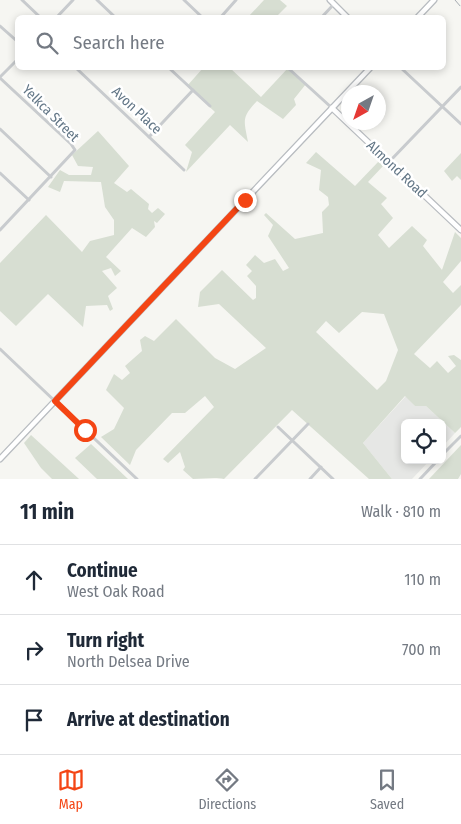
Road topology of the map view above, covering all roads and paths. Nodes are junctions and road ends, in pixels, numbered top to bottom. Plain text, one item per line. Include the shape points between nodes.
1 (22, 0) edge
2 (73, 0) edge
3 (97, 0) edge
4 (184, 0) edge
5 (236, 0) edge
6 (434, 0) edge
7 (332, 2) edge
8 (38, 15) edge
9 (59, 15) edge
10 (113, 15) edge
11 (200, 15) edge
12 (223, 15) edge
13 (323, 15) edge
14 (345, 15) edge
15 (420, 15) edge
16 (0, 26) edge
17 (15, 39) edge
18 (15, 61) edge
19 (78, 70) edge
20 (171, 70) edge
21 (290, 70) edge
22 (368, 70) edge
23 (403, 70) edge
24 (0, 78) edge
25 (461, 88) edge
26 (193, 90) junction
27 (210, 106) dead end
28 (443, 107) junction
29 (332, 108) junction
30 (461, 124) edge
31 (0, 128) edge
32 (149, 137) junction
33 (389, 162) junction
34 (184, 170) dead end
35 (0, 172) edge
36 (51, 176) junction
37 (29, 200) junction
38 (0, 230) edge
39 (461, 230) edge
40 (0, 349) edge
41 (55, 401) junction
42 (308, 424) dead end
43 (278, 427) dead end
44 (461, 436) edge
45 (292, 440) junction
46 (446, 451) edge
47 (0, 459) edge
48 (434, 464) edge
49 (321, 467) junction
50 (137, 479) edge
51 (255, 479) edge
52 (310, 479) edge
53 (334, 479) edge
54 (420, 479) edge

1 - 8 street
2 - 9 street
3 - 10 street
4 - 11 street
5 - 12 street
6 - 15 main road
7 - 13 street
7 - 14 main road
16 - 17 street
18 - 24 street
19 - 32 street, Avon Place
20 - 26 street
21 - 29 street
22 - 29 main road
23 - 28 street
24 - 36 street, Yelkca Street via 73,147 73,153
25 - 28 street
26 - 27 street
26 - 32 street
28 - 30 street
28 - 33 street
29 - 33 main road, Almond Road
29 - 41 main road
31 - 36 street
32 - 34 street, Avon Place
33 - 39 main road, Almond Road
35 - 37 street
36 - 37 street
37 - 38 street
40 - 41 street
41 - 47 main road
41 - 50 street
42 - 45 street
43 - 45 street
44 - 46 street
45 - 49 street
45 - 51 street
48 - 54 street
49 - 52 street
49 - 53 street

